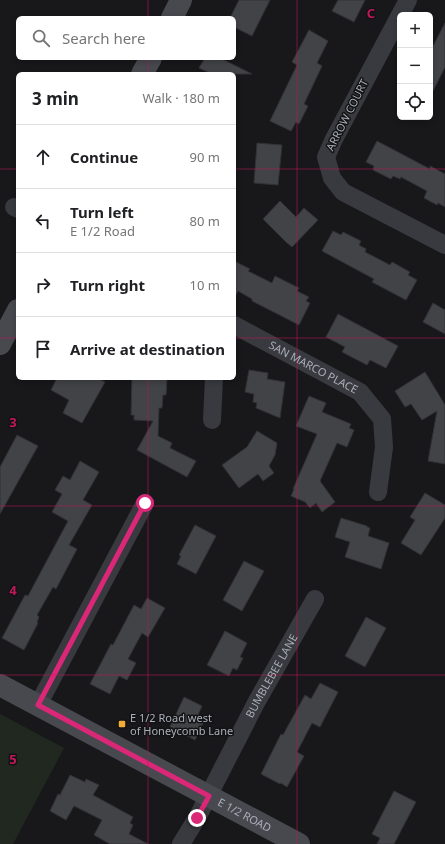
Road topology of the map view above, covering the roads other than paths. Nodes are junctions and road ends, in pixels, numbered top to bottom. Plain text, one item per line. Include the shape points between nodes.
1 (182, 0) edge
2 (408, 0) edge
3 (173, 16) edge
4 (150, 60) edge
5 (143, 72) edge
6 (445, 245) edge
7 (16, 314) edge
8 (236, 326) edge
9 (0, 344) edge
10 (214, 380) edge
11 (212, 420) dead end
12 (378, 492) dead end
13 (145, 503) dead end
14 (315, 599) dead end
15 (0, 685) edge
16 (38, 705) junction
17 (209, 796) junction
18 (181, 844) edge
19 (299, 844) edge

1 - 3 street
2 - 6 street, ARROW COURT via 326,157 332,178 343,192
4 - 5 street
7 - 9 street
8 - 12 street, SAN MARCO PLACE via 360,392 382,419 384,447
10 - 11 street
13 - 16 street
14 - 17 street, BUMBLEBEE LANE via 257,701
15 - 16 street, E 1/2 ROAD
16 - 17 street, E 1/2 ROAD
17 - 18 street, BUMBLEBEE LANE
17 - 19 street, E 1/2 ROAD

